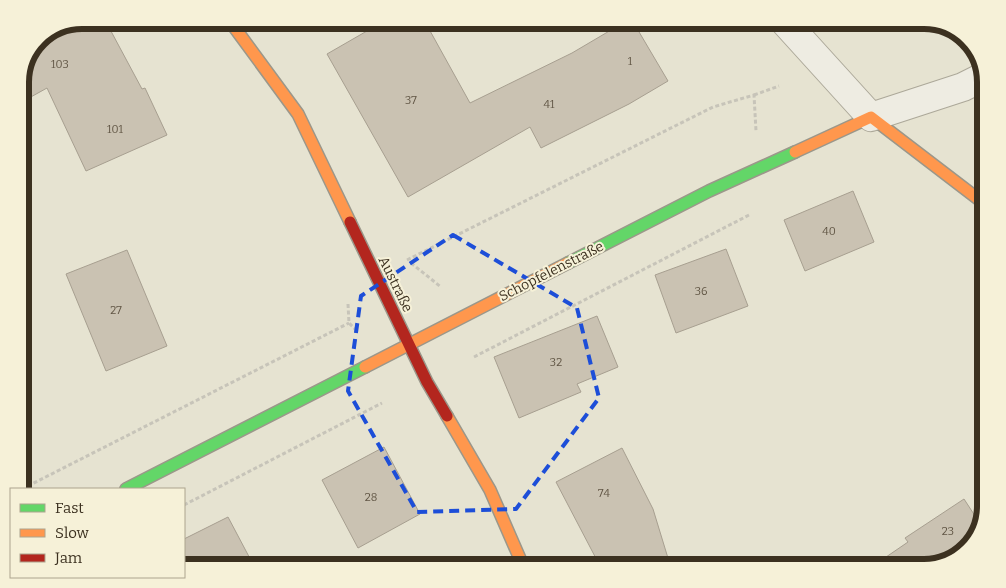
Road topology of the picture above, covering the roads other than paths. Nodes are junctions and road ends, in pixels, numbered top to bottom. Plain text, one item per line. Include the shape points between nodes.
1 (236, 29) edge
2 (791, 29) edge
3 (977, 80) edge
4 (871, 117) junction
5 (977, 199) edge
6 (409, 344) junction
7 (128, 488) edge
8 (520, 559) edge

1 - 6 street, Austraße via 298,114
2 - 4 street
3 - 4 street, Schopfelenstraße
4 - 5 street
4 - 6 street, Schopfelenstraße via 710,191
6 - 7 street, Schopfelenstraße
6 - 8 street, Austraße via 427,382 490,490

